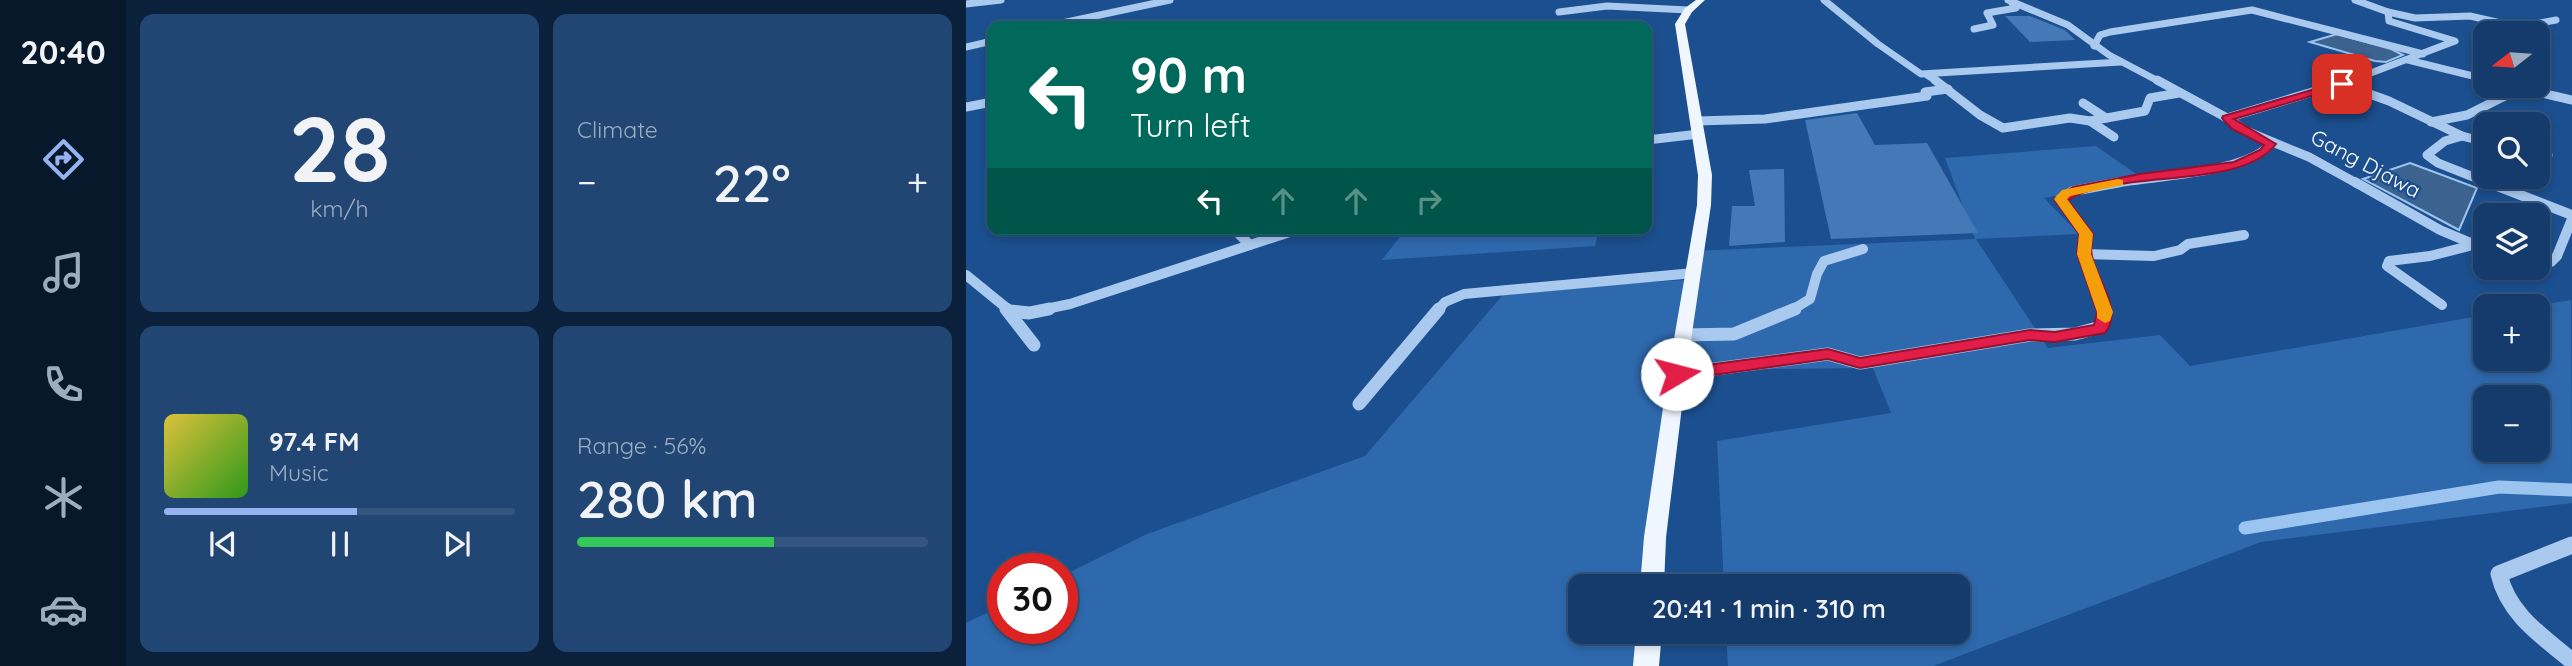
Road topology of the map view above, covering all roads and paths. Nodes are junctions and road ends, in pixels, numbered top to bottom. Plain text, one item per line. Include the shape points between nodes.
1 (1001, 0) edge
2 (1170, 0) edge
3 (1825, 0) edge
4 (2009, 0) edge
5 (2355, 0) edge
6 (966, 4) edge
7 (1694, 5) edge
8 (1559, 12) dead end
9 (2388, 12) junction
10 (2556, 20) dead end
11 (1071, 21) edge
12 (1974, 29) dead end
13 (987, 42) edge
14 (2094, 46) junction
15 (966, 47) edge
16 (2424, 54) junction
17 (2408, 60) junction
18 (2121, 62) junction
19 (1926, 75) junction
20 (2473, 76) edge
21 (2342, 84) junction
22 (1948, 89) junction
23 (2179, 93) junction
24 (2550, 95) edge
25 (2501, 98) edge
26 (2572, 100) edge
27 (987, 103) edge
28 (2083, 103) dead end
29 (966, 107) edge
30 (2106, 118) junction
31 (2227, 118) junction
32 (2091, 121) junction
33 (2429, 122) junction
34 (1698, 127) junction
35 (2114, 136) dead end
36 (2462, 136) junction
37 (1652, 139) edge
38 (2473, 139) edge
39 (2271, 144) junction
40 (2572, 217) edge
41 (1240, 235) edge
42 (1281, 235) edge
43 (2244, 235) dead end
44 (2473, 244) edge
45 (1250, 245) junction
46 (2473, 248) edge
47 (1863, 249) dead end
48 (2084, 254) junction
49 (2550, 262) edge
50 (1694, 273) junction
51 (966, 275) edge
52 (2442, 305) dead end
53 (1010, 311) junction
54 (1683, 335) junction
55 (1034, 345) dead end
56 (1677, 374) junction
57 (1359, 404) dead end
58 (2572, 545) edge
59 (1653, 574) edge
60 (1647, 644) edge
61 (2572, 661) edge
62 (1646, 666) edge

1 - 6 street
2 - 11 street
3 - 19 street via 1878,44
4 - 12 street via 2016,8 1989,11 1993,25
4 - 14 street, Gang Djawa via 2068,25
5 - 9 street
7 - 8 street via 1607,6
7 - 34 main road via 1680,24
9 - 10 street via 2415,18 2470,16 2518,27
9 - 16 street via 2389,20 2455,41
13 - 15 street
14 - 16 street via 2100,35 2110,32 2244,9
14 - 18 street, Gang Djawa
16 - 17 street
17 - 20 street
17 - 21 street
18 - 19 street
18 - 23 street, Gang Djawa
19 - 22 street
21 - 31 street
21 - 33 street
22 - 32 street via 2003,128 2070,118
22 - 34 street via 1925,92 1927,96
23 - 30 street via 2150,98 2145,111
23 - 31 street, Gang Djawa
24 - 26 street
25 - 33 street via 2467,115
27 - 29 street
28 - 30 street
30 - 32 street
31 - 39 street, Gang Djawa
32 - 35 street
33 - 36 street
34 - 37 street
34 - 50 main road via 1705,185
36 - 38 street
36 - 40 street via 2445,141 2427,155
39 - 44 street, Gang Djawa via 2307,156
39 - 48 street via 2237,165 2066,193 2060,199 2086,234
40 - 49 street via 2557,256
41 - 45 street
42 - 45 street
43 - 48 street via 2148,256
45 - 53 street via 1070,304 1029,313
46 - 52 street via 2389,261 2386,266
47 - 54 street via 1824,259 1810,299 1787,314 1734,334
48 - 56 street via 2105,312 2099,329 2055,337 2030,335 1860,363 1828,354
50 - 54 main road
50 - 57 street via 1464,294 1445,302
51 - 53 street
53 - 55 street
54 - 56 main road
56 - 59 main road
58 - 61 street via 2499,574 2500,587 2522,617
60 - 62 main road

